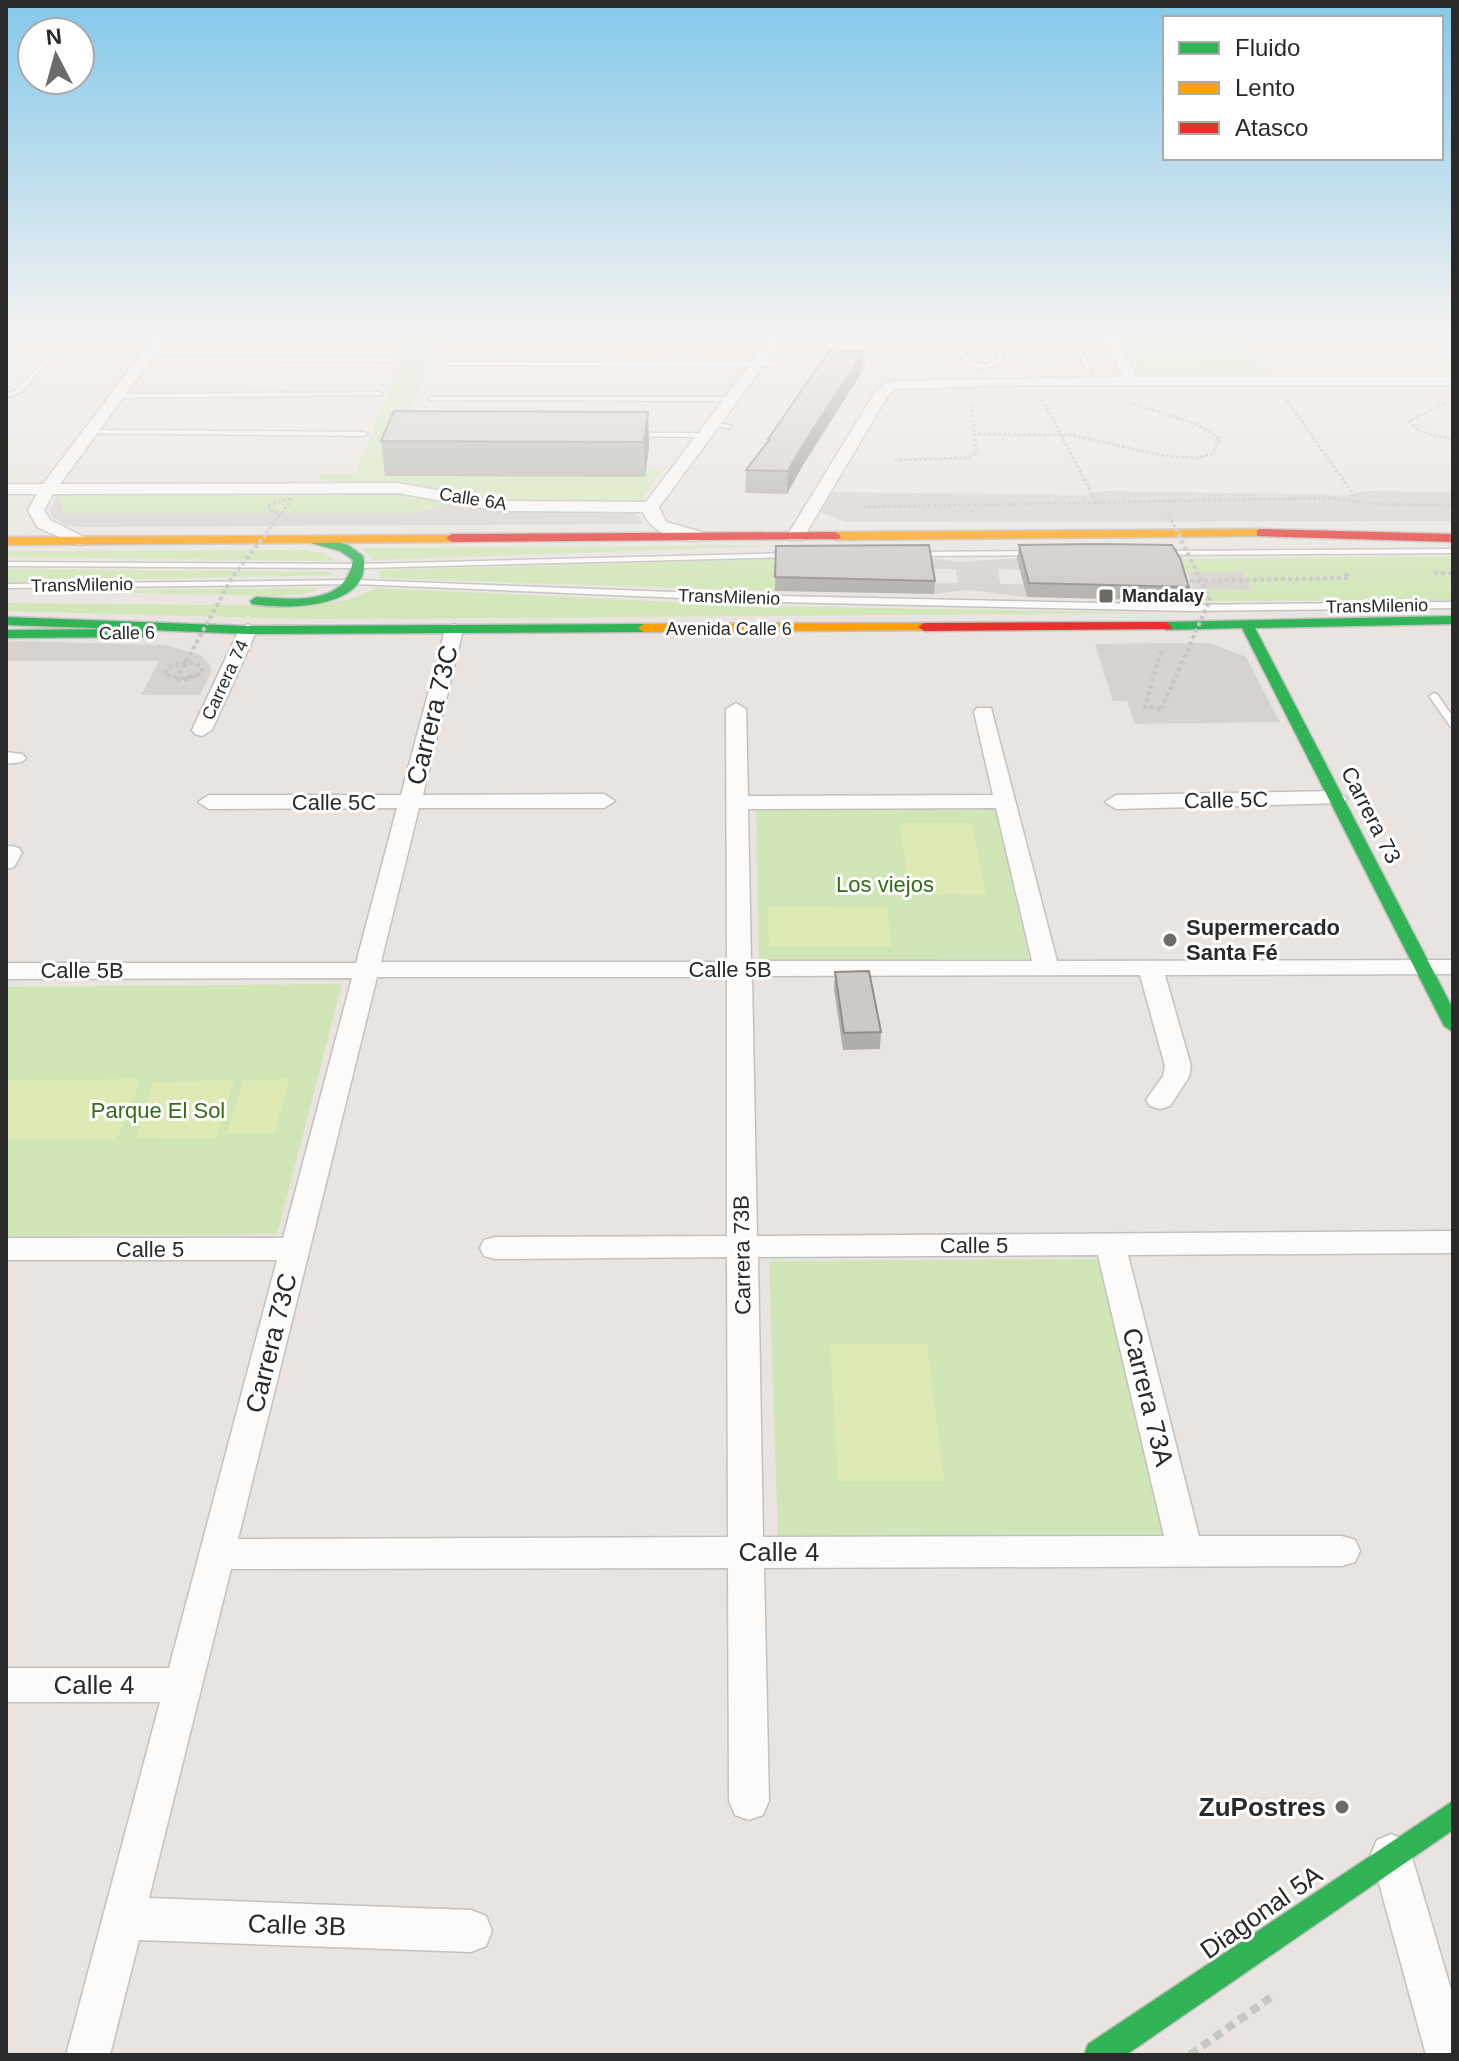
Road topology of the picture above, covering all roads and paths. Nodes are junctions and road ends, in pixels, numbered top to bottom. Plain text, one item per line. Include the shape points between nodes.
1 (686, 430) edge
2 (714, 430) edge
3 (860, 430) edge
4 (972, 430) edge
5 (1058, 430) edge
6 (1207, 430) edge
7 (1308, 430) edge
8 (1418, 430) edge
9 (90, 432) joint
10 (364, 434) dead end
11 (973, 434) junction
12 (620, 435) edge
13 (1061, 435) junction
14 (1453, 440) edge
15 (894, 460) dead end
16 (6, 489) edge
17 (48, 489) junction
18 (1357, 501) junction
19 (1097, 504) junction
20 (1453, 505) edge
21 (651, 507) junction
22 (814, 508) junction
23 (1101, 511) dead end
24 (1167, 511) dead end
25 (1364, 511) dead end
26 (278, 513) dead end
27 (1453, 528) edge
28 (1241, 533) junction
29 (696, 536) junction
30 (796, 536) junction
31 (1453, 538) edge
32 (309, 539) junction
33 (81, 540) junction
34 (6, 541) edge
35 (1453, 551) edge
36 (1042, 553) edge
37 (1153, 553) edge
38 (900, 554) edge
39 (805, 555) edge
40 (6, 564) edge
41 (1344, 571) dead end
42 (359, 574) junction
43 (1190, 581) edge
44 (6, 586) edge
45 (6, 596) edge
46 (1453, 605) edge
47 (1453, 620) edge
48 (6, 621) edge
49 (1247, 626) junction
50 (248, 630) junction
51 (454, 630) junction
52 (1453, 631) edge
53 (6, 634) edge
54 (1159, 659) dead end
55 (193, 675) dead end
56 (1434, 696) dead end
57 (736, 709) dead end
58 (984, 712) dead end
59 (1453, 724) edge
60 (202, 730) dead end
61 (1336, 798) junction
62 (604, 801) dead end
63 (1005, 801) junction
64 (209, 802) dead end
65 (409, 802) junction
66 (1116, 802) dead end
67 (737, 803) junction
68 (1423, 967) junction
69 (1453, 967) edge
70 (1046, 968) junction
71 (1150, 968) junction
72 (739, 969) junction
73 (366, 970) junction
74 (6, 971) edge
75 (1453, 1026) edge
76 (1160, 1100) dead end
77 (1453, 1242) edge
78 (1110, 1244) junction
79 (742, 1246) junction
80 (495, 1248) dead end
81 (6, 1249) edge
82 (295, 1249) junction
83 (1185, 1551) junction
84 (1342, 1551) dead end
85 (746, 1552) junction
86 (217, 1554) junction
87 (6, 1685) edge
88 (183, 1685) junction
89 (749, 1801) dead end
90 (1453, 1814) edge
91 (1391, 1854) junction
92 (123, 1918) junction
93 (471, 1931) dead end
94 (88, 2055) edge
95 (1099, 2055) edge
96 (1448, 2055) edge

1 - 12 lane
2 - 21 street
3 - 22 street
4 - 11 path
5 - 13 path
6 - 13 path via 1220,439 1212,454 1200,458
7 - 18 path
8 - 14 path
9 - 10 lane
9 - 17 street
11 - 13 path
11 - 15 path via 976,453 970,458
13 - 19 path
16 - 17 street, Calle 6A
17 - 21 street, Calle 6A via 398,488 498,506
17 - 33 street via 37,516
18 - 19 path
18 - 20 path
18 - 25 path
19 - 22 path
19 - 23 path
21 - 29 street via 654,521 662,527
22 - 30 street
24 - 54 path, bridge via 1210,600 1161,709 1145,707
26 - 55 path, bridge via 268,505 293,498 233,576 197,641 190,654 183,667 176,680 189,679 203,672 198,664 187,663 181,663 165,672 172,678 180,678 187,678
27 - 28 main road
28 - 30 main road
28 - 31 main road
29 - 30 main road
29 - 32 main road
32 - 33 main road
32 - 42 main road via 344,548 359,559
33 - 34 main road
35 - 37 lane
36 - 38 lane
39 - 42 lane, TransMilenio
40 - 42 lane, TransMilenio
41 - 43 path via 1349,578
42 - 44 lane, TransMilenio
42 - 45 main road via 336,595 296,602
42 - 46 lane, TransMilenio via 778,599 1189,608
47 - 49 main road, Avenida Calle 6
48 - 50 main road, Avenida Calle 6
49 - 51 main road, Avenida Calle 6
49 - 52 main road
49 - 61 main road, Carrera 73
50 - 51 main road, Avenida Calle 6
50 - 53 main road, Calle 6
50 - 60 street, Carrera 74
51 - 65 street, Carrera 73C
56 - 59 lane
57 - 67 street, Carrera 73B
58 - 63 street
61 - 66 street, Calle 5C
61 - 68 main road, Carrera 73
62 - 65 street, Calle 5C
63 - 67 street
63 - 70 street
64 - 65 street, Calle 5C
65 - 73 street, Carrera 73C
67 - 72 street, Carrera 73B
68 - 69 street, Calle 5B
68 - 71 street, Calle 5B
68 - 75 main road, Carrera 73
70 - 71 street, Calle 5B
70 - 72 street, Calle 5B
71 - 76 street via 1178,1066
72 - 73 street, Calle 5B
72 - 79 street, Carrera 73B
73 - 74 street, Calle 5B
73 - 82 street, Carrera 73C
77 - 78 street, Calle 5
78 - 79 street, Calle 5
78 - 83 street, Carrera 73A
79 - 80 street, Calle 5
79 - 85 street, Carrera 73B
81 - 82 street, Calle 5
82 - 86 street, Carrera 73C
83 - 84 street, Calle 4
83 - 85 street, Calle 4
85 - 86 street, Calle 4
85 - 89 street, Carrera 73B
86 - 88 street, Carrera 73C
87 - 88 street, Calle 4
88 - 92 street, Carrera 73C
90 - 91 main road, Diagonal 5A
91 - 95 main road, Diagonal 5A
91 - 96 street
92 - 93 street, Calle 3B
92 - 94 street, Carrera 73C

